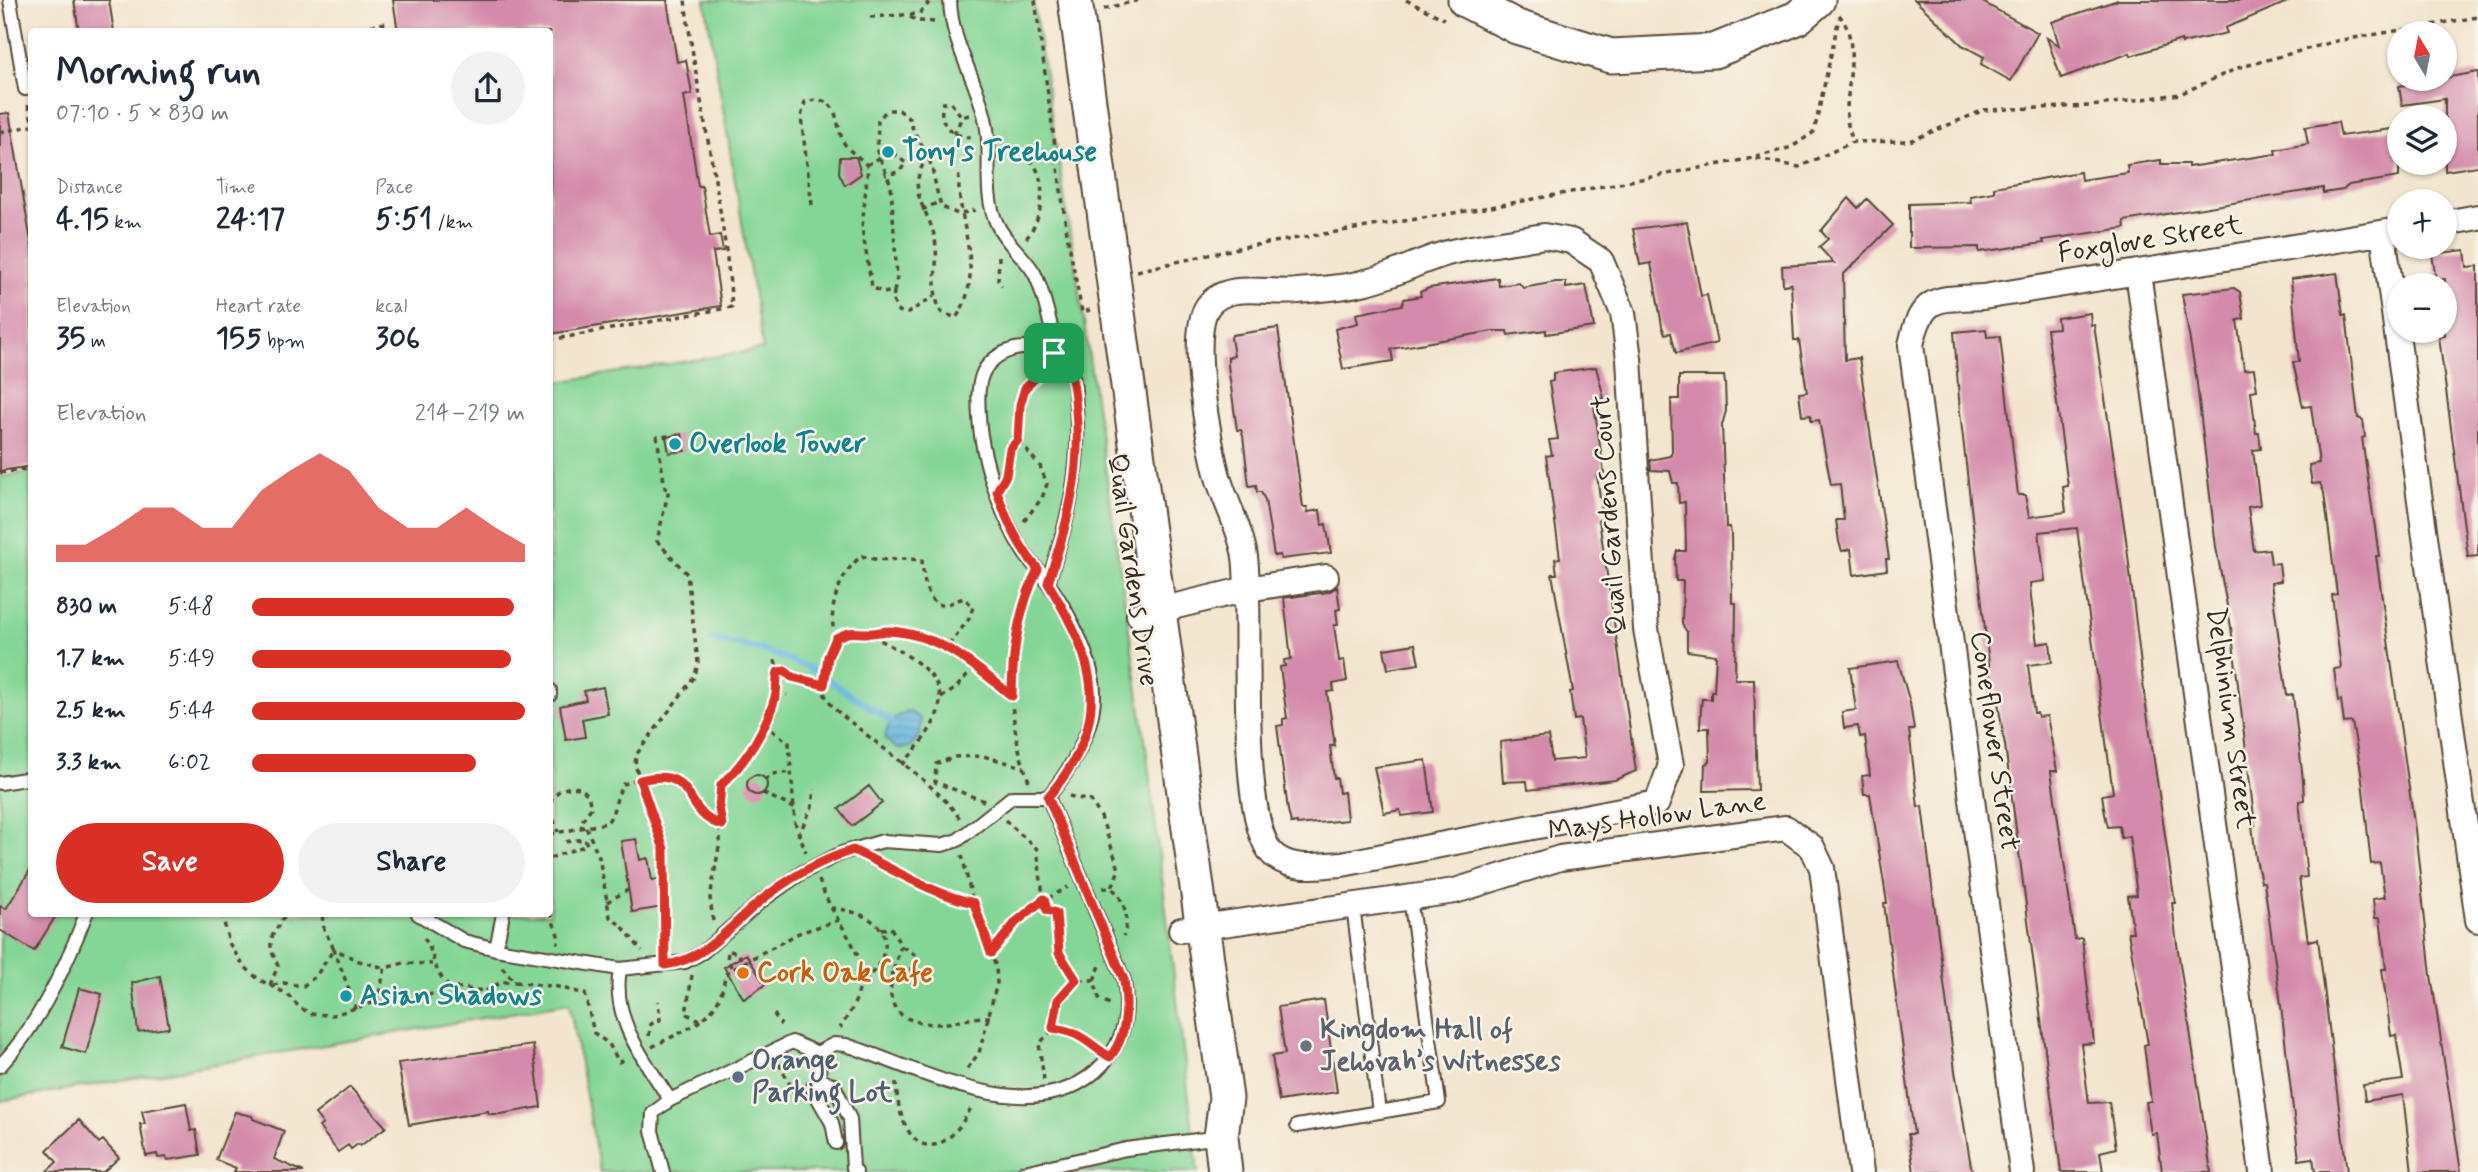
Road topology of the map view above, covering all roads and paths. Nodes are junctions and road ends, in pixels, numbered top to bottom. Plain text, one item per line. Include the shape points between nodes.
1 (10, 0) edge
2 (685, 0) edge
3 (926, 0) edge
4 (950, 0) edge
5 (1035, 0) edge
6 (1054, 0) edge
7 (1075, 0) edge
8 (1139, 0) edge
9 (1465, 0) edge
10 (1113, 4) dead end
11 (1830, 8) edge
12 (908, 16) junction
13 (2478, 17) edge
14 (870, 18) dead end
15 (387, 23) dead end
16 (356, 28) edge
17 (953, 28) junction
18 (28, 89) edge
19 (962, 117) dead end
20 (28, 128) edge
21 (0, 132) edge
22 (954, 134) dead end
23 (1853, 142) junction
24 (988, 144) junction
25 (928, 156) junction
26 (1753, 158) junction
27 (867, 165) junction
28 (959, 171) dead end
29 (885, 174) junction
30 (939, 202) junction
31 (812, 205) dead end
32 (990, 206) junction
33 (922, 210) junction
34 (963, 213) junction
35 (2478, 217) edge
36 (2457, 221) edge
37 (2387, 232) edge
38 (1002, 233) junction
39 (1016, 249) junction
40 (2395, 259) edge
41 (2138, 272) junction
42 (1114, 276) junction
43 (1002, 286) dead end
44 (894, 291) junction
45 (934, 296) junction
46 (1082, 312) dead end
47 (1917, 318) joint
48 (553, 339) edge
49 (1054, 353) junction
50 (678, 435) dead end
51 (1018, 440) junction
52 (28, 469) edge
53 (0, 473) edge
54 (997, 491) junction
55 (1016, 538) junction
56 (1038, 569) junction
57 (1326, 577) dead end
58 (1048, 583) junction
59 (1247, 589) junction
60 (1149, 613) junction
61 (867, 634) junction
62 (836, 638) junction
63 (948, 646) junction
64 (775, 660) dead end
65 (975, 666) junction
66 (778, 672) junction
67 (824, 684) junction
68 (776, 692) junction
69 (786, 695) dead end
70 (1012, 696) junction
71 (941, 698) junction
72 (763, 724) junction
73 (902, 765) junction
74 (792, 772) junction
75 (28, 779) edge
76 (640, 780) junction
77 (765, 780) dead end
78 (0, 783) edge
79 (814, 789) dead end
80 (763, 793) dead end
81 (1042, 796) junction
82 (553, 798) edge
83 (794, 808) junction
84 (553, 818) edge
85 (722, 825) junction
86 (584, 827) junction
87 (558, 832) junction
88 (553, 834) edge
89 (798, 836) junction
90 (962, 836) junction
91 (564, 842) dead end
92 (853, 850) junction
93 (553, 857) edge
94 (817, 865) junction
95 (1083, 880) junction
96 (1112, 887) dead end
97 (628, 890) dead end
98 (1410, 898) junction
99 (1044, 899) junction
100 (607, 902) junction
101 (974, 903) junction
102 (1353, 905) junction
103 (831, 908) junction
104 (85, 917) edge
105 (222, 917) edge
106 (284, 917) edge
107 (322, 917) edge
108 (423, 917) edge
109 (502, 917) edge
110 (839, 920) junction
111 (2478, 920) edge
112 (881, 929) junction
113 (1192, 929) junction
114 (723, 934) junction
115 (423, 936) dead end
116 (901, 946) junction
117 (334, 949) junction
118 (496, 949) junction
119 (729, 951) junction
120 (991, 953) junction
121 (691, 959) junction
122 (743, 963) junction
123 (432, 964) junction
124 (659, 965) junction
125 (385, 968) junction
126 (620, 969) junction
127 (733, 969) junction
128 (890, 974) junction
129 (1076, 980) junction
130 (515, 982) junction
131 (860, 984) junction
132 (270, 985) junction
133 (449, 987) junction
134 (658, 1001) dead end
135 (377, 1003) junction
136 (356, 1009) junction
137 (1127, 1011) junction
138 (774, 1014) dead end
139 (990, 1017) junction
140 (700, 1020) junction
141 (780, 1026) dead end
142 (1053, 1028) junction
143 (829, 1035) dead end
144 (772, 1049) junction
145 (638, 1050) junction
146 (815, 1054) junction
147 (1110, 1057) junction
148 (900, 1065) junction
149 (0, 1066) edge
150 (816, 1084) junction
151 (955, 1085) junction
152 (979, 1091) junction
153 (1049, 1095) junction
154 (796, 1096) dead end
155 (670, 1100) junction
156 (1379, 1112) junction
157 (1297, 1126) dead end
158 (1222, 1136) junction
159 (836, 1143) dead end
160 (854, 1170) edge
161 (663, 1172) edge
162 (1024, 1172) edge
163 (1226, 1172) edge
164 (1861, 1172) edge
165 (2022, 1172) edge
166 (2262, 1172) edge

1 - 18 lane
2 - 48 path via 696,89 727,239 732,307
3 - 12 path via 928,4 919,14
4 - 17 lane
5 - 46 path
6 - 60 main road, Quail Gardens Drive
7 - 42 main road, Quail Gardens Drive
8 - 10 path
9 - 11 main road via 1517,27 1611,56 1714,51
11 - 23 path via 1845,22 1849,43 1847,121
11 - 26 path via 1814,132 1793,147
12 - 14 path
12 - 17 path
13 - 23 path via 2336,41 2238,68 2180,94 2091,106 1984,110 1910,141
15 - 16 path
17 - 24 lane via 975,85
19 - 22 path
20 - 21 path
23 - 26 path via 1799,167
24 - 32 lane
24 - 39 path via 1021,152 1038,171 1041,211 1035,227
25 - 29 path via 913,134 910,119 899,110 887,110 878,120 877,152
25 - 30 path
25 - 33 path via 918,171
26 - 42 path via 1516,203 1243,247
27 - 29 path, bridge via 894,155 906,163 899,172
27 - 31 path via 845,144 838,113 828,104 805,102 801,117
27 - 44 path via 862,228 869,275 872,287 883,293
28 - 34 path
29 - 44 path via 891,185
30 - 33 path
30 - 34 path
32 - 34 path
32 - 38 lane
33 - 45 path via 937,249
34 - 45 path via 969,296 956,318 941,312
35 - 36 street
37 - 41 street, Foxglove Street
38 - 39 lane
38 - 43 path via 997,263
39 - 49 lane via 1039,282 1056,340
40 - 111 street
41 - 47 street, Foxglove Street via 1983,297 1943,299 1926,307
41 - 166 street, Delphinium Street
42 - 60 main road, Quail Gardens Drive
44 - 45 path via 898,311 908,313
47 - 165 street, Coneflower Street via 1911,345
49 - 51 path via 1025,388
49 - 54 lane via 1023,348 1001,354 985,369 978,390 979,419
49 - 58 lane via 1073,376 1079,442 1075,487
50 - 76 path via 657,437 664,488 670,489 657,541 687,575 698,662 695,676 636,755
51 - 54 path via 1010,449 1006,475
51 - 55 path via 1040,466 1047,484
52 - 53 path
54 - 55 lane
55 - 56 lane
56 - 58 lane
56 - 70 path via 1023,598
57 - 59 street
58 - 81 lane via 1068,615 1094,691 1091,719 1076,755 1064,778
59 - 59 street, Quail Gardens Court via 1247,745 1259,830 1274,856 1296,867 1342,864 1657,803 1671,765 1646,629 1623,313 1601,261 1571,241 1545,236 1453,251 1366,283 1286,293 1249,290 1220,295 1207,307 1199,328 1203,398 1218,476 1245,555
59 - 60 street
60 - 113 main road, Quail Gardens Drive
61 - 62 path via 851,630
61 - 63 path via 917,635
61 - 71 path via 912,656 934,678
62 - 63 path via 836,597 849,565 862,556 875,561 906,558 922,560 929,596 936,604 964,598 973,607
62 - 67 path
63 - 65 path
64 - 66 path
65 - 70 path
65 - 71 path
66 - 67 path
66 - 68 path
67 - 73 path via 833,708
68 - 69 path
68 - 72 path
70 - 81 path via 1021,761
71 - 73 path via 938,719
72 - 74 path via 789,743
72 - 85 path via 753,749 721,785
73 - 90 path via 951,806
74 - 77 path via 772,774
74 - 83 path
75 - 78 lane
76 - 85 path via 667,775 678,781 702,813
76 - 86 path via 623,784 607,823
76 - 124 path via 664,849
79 - 89 path via 812,807
80 - 83 path
81 - 90 lane via 1012,797
81 - 95 lane
81 - 96 path via 1091,801 1119,869
82 - 86 path via 569,786 581,788 591,808 581,822
83 - 89 path
84 - 87 path
85 - 114 path via 710,914
86 - 87 path
86 - 100 path via 599,857
87 - 88 path
89 - 94 path
90 - 92 lane via 942,845 883,841
90 - 101 path
91 - 93 path via 585,839 587,845
92 - 94 lane
92 - 101 path via 921,887
94 - 103 path
94 - 114 lane via 760,902
95 - 99 path
95 - 137 lane via 1124,980
97 - 100 path
98 - 102 street, Mays Hollow Lane
98 - 156 lane via 1439,1102
98 - 164 street, Mays Hollow Lane via 1455,891 1560,858 1786,828 1812,847 1822,868
99 - 120 path via 1016,922
99 - 129 path via 1047,910 1056,913 1059,953
100 - 124 path via 610,917
101 - 120 path
102 - 113 street, Mays Hollow Lane
102 - 156 lane
103 - 110 path
103 - 112 path via 867,915
104 - 149 lane via 29,1029
105 - 132 path via 229,943 243,965
106 - 132 path via 270,940 278,966
107 - 117 path
108 - 118 lane via 464,941
109 - 118 lane
110 - 122 path via 799,933
110 - 131 path via 860,956
112 - 116 path via 891,928
112 - 131 path via 883,960
113 - 158 main road, Quail Gardens Drive via 1226,1098
114 - 119 path
114 - 121 lane
115 - 123 path
116 - 128 path
116 - 128 path via 917,956 915,968
117 - 125 path
117 - 132 path via 316,976 303,986
117 - 136 path
118 - 126 lane
118 - 130 path via 497,961
119 - 122 path via 738,953
119 - 127 path via 727,959
120 - 139 path via 997,983
121 - 124 lane
121 - 140 path via 687,1014
122 - 127 path
123 - 125 path via 404,962
123 - 133 path
124 - 126 lane
125 - 135 path
126 - 145 lane via 617,1001
127 - 140 path via 725,974 718,1004
128 - 139 path via 888,993 898,1010 917,1021 937,1024
129 - 137 path via 1094,980 1099,998
129 - 142 path via 1058,1000
130 - 133 path via 501,982 486,991
130 - 145 path via 585,994 594,1033 610,1044 619,1062
131 - 143 path via 852,1011
132 - 136 path via 312,1013 334,1015
133 - 135 path via 419,999
134 - 145 path via 660,1020 651,1024 650,1035
135 - 136 path
137 - 147 lane
138 - 141 path
139 - 151 path via 979,1053
140 - 145 path
142 - 147 path via 1088,1039
142 - 153 path via 1039,1044 1040,1070
144 - 146 lane via 792,1042 804,1044
144 - 154 path
144 - 155 lane
145 - 155 lane
146 - 148 lane via 834,1044 846,1045
146 - 150 lane
147 - 153 lane via 1075,1085
148 - 151 lane
148 - 152 path via 896,1076 900,1109 912,1140 920,1146 932,1147 964,1125
150 - 159 lane
150 - 160 lane via 834,1086 850,1119
151 - 152 lane
152 - 153 lane via 1017,1097
155 - 161 lane via 653,1113 651,1121
156 - 157 lane
158 - 162 lane via 1126,1149
158 - 163 main road, Quail Gardens Drive

